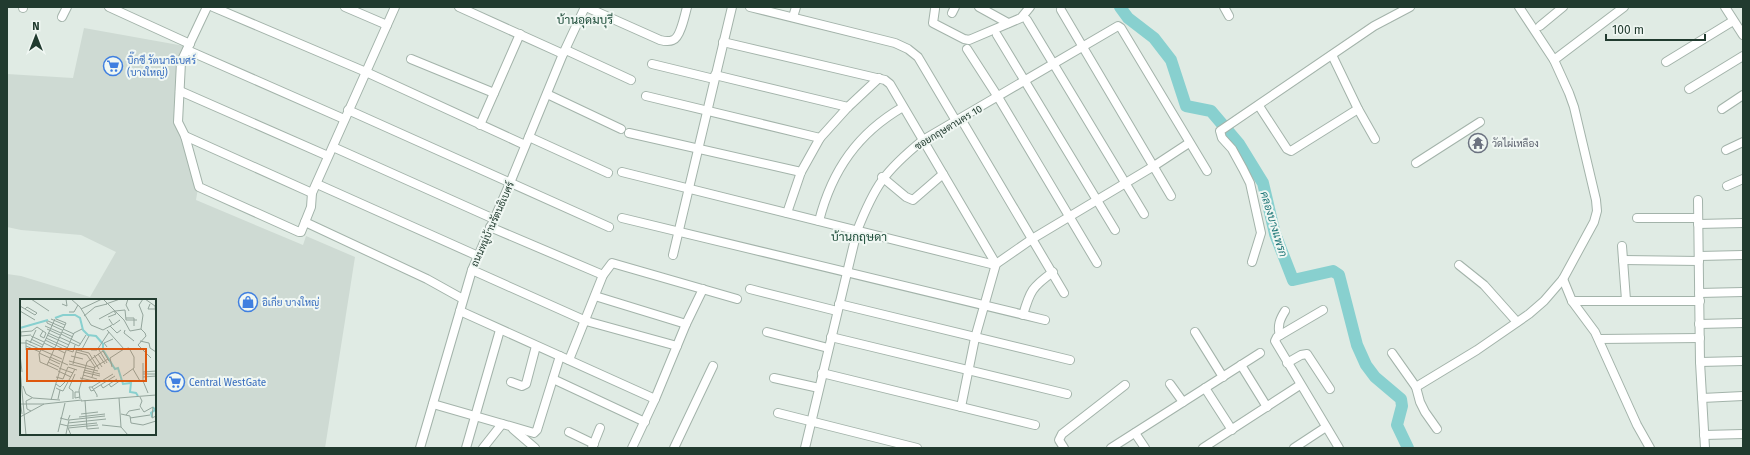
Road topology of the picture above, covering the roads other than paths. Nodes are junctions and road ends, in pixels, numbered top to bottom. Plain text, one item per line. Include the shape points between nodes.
1 (67, 7) edge
2 (109, 7) edge
3 (207, 7) edge
4 (213, 7) edge
5 (345, 7) edge
6 (395, 7) edge
7 (459, 7) edge
8 (686, 7) edge
9 (732, 7) edge
10 (750, 7) edge
11 (796, 7) edge
12 (981, 7) edge
13 (1030, 7) edge
14 (1224, 7) edge
15 (1410, 7) edge
16 (1519, 7) edge
17 (1563, 7) edge
18 (1624, 7) edge
19 (1725, 7) edge
20 (582, 8) edge
21 (935, 9) dead end
22 (1061, 10) dead end
23 (1229, 16) dead end
24 (62, 17) dead end
25 (793, 17) junction
26 (1027, 20) dead end
27 (1733, 21) junction
28 (1008, 23) junction
29 (387, 25) junction
30 (1540, 26) dead end
31 (520, 34) junction
32 (997, 35) dead end
33 (1743, 35) edge
34 (723, 42) junction
35 (188, 47) junction
36 (1081, 47) junction
37 (967, 49) dead end
38 (565, 52) junction
39 (1332, 56) junction
40 (1743, 56) edge
41 (411, 59) dead end
42 (1554, 60) junction
43 (1666, 62) dead end
44 (652, 64) dead end
45 (1053, 64) junction
46 (366, 72) junction
47 (715, 77) junction
48 (880, 78) junction
49 (631, 80) dead end
50 (1025, 80) junction
51 (1689, 89) dead end
52 (180, 91) junction
53 (494, 93) junction
54 (547, 94) junction
55 (1743, 95) edge
56 (646, 96) dead end
57 (998, 97) junction
58 (1259, 106) junction
59 (848, 107) junction
60 (903, 107) junction
61 (1358, 109) junction
62 (1722, 109) dead end
63 (348, 110) junction
64 (707, 111) junction
65 (344, 119) junction
66 (958, 120) junction
67 (1480, 122) dead end
68 (480, 125) junction
69 (185, 136) junction
70 (528, 137) junction
71 (820, 138) junction
72 (1375, 139) dead end
73 (923, 140) junction
74 (1743, 142) edge
75 (1189, 143) junction
76 (525, 145) junction
77 (333, 147) junction
78 (697, 149) junction
79 (1726, 150) dead end
80 (328, 156) junction
81 (1416, 162) dead end
82 (1154, 166) junction
83 (1207, 171) dead end
84 (622, 172) dead end
85 (801, 172) junction
86 (608, 173) dead end
87 (943, 174) junction
88 (882, 178) junction
89 (1743, 179) edge
90 (510, 183) junction
91 (317, 184) junction
92 (1125, 184) junction
93 (1727, 186) dead end
94 (689, 189) junction
95 (312, 193) junction
96 (1171, 196) dead end
97 (1097, 200) junction
98 (1698, 200) dead end
99 (787, 213) junction
100 (1144, 214) dead end
101 (1069, 217) junction
102 (622, 218) dead end
103 (1637, 218) dead end
104 (494, 219) junction
105 (818, 220) junction
106 (1698, 221) junction
107 (305, 222) junction
108 (1743, 223) edge
109 (490, 227) junction
110 (609, 227) dead end
111 (1114, 230) dead end
112 (857, 231) junction
113 (678, 232) junction
114 (1032, 239) junction
115 (1622, 246) dead end
116 (673, 255) dead end
117 (1743, 255) edge
118 (478, 256) junction
119 (1699, 258) junction
120 (1623, 260) junction
121 (1252, 262) dead end
122 (1097, 263) dead end
123 (995, 265) junction
124 (1459, 265) dead end
125 (472, 270) junction
126 (846, 272) junction
127 (1053, 272) junction
128 (603, 275) junction
129 (1563, 279) junction
130 (703, 289) junction
131 (750, 289) dead end
132 (1743, 292) edge
133 (1064, 293) dead end
134 (595, 296) junction
135 (1700, 297) junction
136 (463, 299) junction
137 (737, 299) dead end
138 (1626, 300) junction
139 (1572, 301) junction
140 (983, 306) junction
141 (838, 308) junction
142 (1323, 310) dead end
143 (460, 311) junction
144 (1285, 311) dead end
145 (1022, 315) junction
146 (1045, 320) dead end
147 (586, 321) junction
148 (1517, 322) junction
149 (1743, 323) edge
150 (686, 324) junction
151 (1699, 324) junction
152 (500, 330) junction
153 (767, 332) dead end
154 (1195, 332) dead end
155 (1280, 335) junction
156 (831, 337) junction
157 (975, 338) junction
158 (1700, 338) junction
159 (1599, 339) junction
160 (536, 346) junction
161 (677, 346) junction
162 (828, 348) junction
163 (1260, 353) dead end
164 (1392, 353) dead end
165 (560, 356) junction
166 (569, 360) junction
167 (1070, 360) dead end
168 (1700, 362) junction
169 (1743, 362) edge
170 (1288, 363) junction
171 (1242, 365) junction
172 (713, 366) dead end
173 (969, 370) junction
174 (822, 373) junction
175 (1223, 377) junction
176 (774, 378) dead end
177 (552, 379) junction
178 (511, 382) dead end
179 (1170, 384) dead end
180 (1125, 385) dead end
181 (1300, 385) junction
182 (1416, 387) junction
183 (819, 388) junction
184 (1205, 388) junction
185 (1330, 389) dead end
186 (1067, 394) dead end
187 (1743, 396) edge
188 (1702, 398) junction
189 (655, 399) junction
190 (1183, 402) junction
191 (433, 404) junction
192 (961, 406) junction
193 (1268, 407) junction
194 (778, 414) dead end
195 (476, 416) junction
196 (811, 421) junction
197 (644, 422) junction
198 (502, 424) junction
199 (1035, 425) dead end
200 (511, 427) junction
201 (1326, 427) junction
202 (600, 428) dead end
203 (1437, 429) dead end
204 (1232, 430) junction
205 (568, 432) dead end
206 (1135, 433) junction
207 (1743, 434) edge
208 (1704, 435) junction
209 (593, 446) edge
210 (420, 448) edge
211 (466, 448) edge
212 (483, 448) edge
213 (535, 448) edge
214 (632, 448) edge
215 (674, 448) edge
216 (805, 448) edge
217 (917, 448) edge
218 (1064, 448) edge
219 (1111, 448) edge
220 (1145, 448) edge
221 (1203, 448) edge
222 (1294, 448) edge
223 (1339, 448) edge
224 (1650, 448) edge
225 (1705, 448) edge

1 - 24 street
2 - 35 street
3 - 35 street
4 - 46 street
5 - 29 street
6 - 29 street
7 - 31 street
8 - 20 street via 678,37 672,41 660,40
9 - 34 street
10 - 25 street
11 - 25 street
12 - 28 street
13 - 28 street via 1021,18
14 - 23 street
15 - 39 street via 1374,26
16 - 42 street
17 - 30 street
18 - 42 street
19 - 27 street
20 - 38 street, ถนนหมู่บ้านรัตนธิเบศร์
21 - 28 street via 933,23 964,39 972,40
22 - 36 street
25 - 66 street via 896,43 908,49 918,57
26 - 45 street
27 - 33 street
27 - 43 street
29 - 46 street
31 - 38 street
31 - 53 street
32 - 50 street
34 - 47 street
34 - 48 street
35 - 52 street via 181,62
35 - 65 street
36 - 45 street, ซอยกฤษดานคร 10
36 - 75 street, ซอยกฤษดานคร 10 via 1118,26 1121,28
36 - 82 street
37 - 57 street
38 - 49 street
38 - 54 street, ถนนหมู่บ้านรัตนธิเบศร์
39 - 58 street
39 - 61 street
40 - 51 street
41 - 53 street
42 - 129 street via 1574,107 1597,211 1594,222
44 - 47 street
45 - 50 street, ซอยกฤษดานคร 10
45 - 92 street
46 - 63 street
46 - 68 street
47 - 59 street
47 - 64 street
48 - 59 street
48 - 60 street via 890,84
50 - 57 street, ซอยกฤษดานคร 10
50 - 97 street
52 - 69 street via 178,122
52 - 80 street
53 - 68 street
54 - 70 street, ถนนหมู่บ้านรัตนธิเบศร์
54 - 78 street via 625,131
55 - 62 street
56 - 64 street
57 - 66 street, ซอยกฤษดานคร 10
57 - 101 street
58 - 61 street via 1287,149 1291,151
58 - 121 street via 1220,131 1249,179 1261,233
59 - 71 street
60 - 73 street
60 - 105 street via 887,116 844,159 829,186
61 - 72 street
63 - 65 street
63 - 90 street
64 - 71 street
64 - 78 street
65 - 77 street
66 - 73 street, ซอยกฤษดานคร 10
66 - 114 street
67 - 81 street
68 - 76 street
69 - 95 street
69 - 107 street via 199,187 298,232 301,232
70 - 76 street, ถนนหมู่บ้านรัตนธิเบศร์
70 - 86 street
71 - 85 street
73 - 87 street
73 - 88 street, ซอยกฤษดานคร 10 via 898,160
74 - 79 street
75 - 82 street
75 - 83 street
76 - 90 street, ถนนหมู่บ้านรัตนธิเบศร์
77 - 80 street
77 - 104 street
78 - 85 street
78 - 94 street
80 - 91 street
82 - 92 street
82 - 96 street
84 - 94 street
85 - 99 street
87 - 88 street via 913,200
87 - 123 street
88 - 112 street, ซอยกฤษดานคร 10
89 - 93 street
90 - 104 street, ถนนหมู่บ้านรัตนธิเบศร์
90 - 110 street
91 - 95 street
91 - 118 street
92 - 97 street
92 - 100 street
94 - 99 street
94 - 113 street
95 - 107 street via 311,207
97 - 101 street
97 - 111 street
98 - 106 street
99 - 105 street
101 - 114 street
101 - 122 street
102 - 113 street
103 - 106 street
104 - 109 street, ถนนหมู่บ้านรัตนธิเบศร์
105 - 112 street
106 - 108 street
106 - 119 street
107 - 136 street
109 - 118 street, ถนนหมู่บ้านรัตนธิเบศร์
109 - 128 street
112 - 123 street
112 - 126 street, ซอยกฤษดานคร 10
113 - 116 street
113 - 126 street
114 - 123 street
114 - 127 street
115 - 120 street
117 - 119 street
118 - 125 street, ถนนหมู่บ้านรัตนธิเบศร์
119 - 120 street
119 - 135 street
120 - 138 street
123 - 140 street
124 - 148 street via 1484,285
125 - 136 street, ถนนหมู่บ้านรัตนธิเบศร์
125 - 147 street
126 - 140 street
126 - 141 street, ซอยกฤษดานคร 10
127 - 133 street
127 - 145 street via 1031,291
128 - 130 street via 609,265 616,263
128 - 134 street
129 - 139 street
129 - 148 street via 1544,301
130 - 137 street
130 - 150 street
131 - 141 street
132 - 135 street
134 - 147 street
134 - 150 street
135 - 138 street
135 - 151 street
136 - 143 street, ถนนหมู่บ้านรัตนธิเบศร์
138 - 139 street
139 - 159 street
140 - 145 street
140 - 157 street
141 - 156 street, ซอยกฤษดานคร 10
141 - 157 street
142 - 155 street
143 - 152 street
143 - 191 street, ถนนหมู่บ้านรัตนธิเบศร์
144 - 155 street via 1279,323
145 - 146 street
147 - 161 street
147 - 166 street
148 - 182 street
149 - 151 street
150 - 161 street
151 - 158 street
152 - 160 street
152 - 195 street
153 - 162 street
154 - 175 street
155 - 170 street via 1275,341
156 - 162 street, ซอยกฤษดานคร 10
156 - 173 street
157 - 167 street
157 - 173 street
158 - 159 street
158 - 168 street
159 - 224 street via 1637,425
160 - 165 street
160 - 178 street via 526,384 522,386
161 - 189 street
162 - 174 street, ซอยกฤษดานคร 10
163 - 171 street
164 - 182 street
165 - 166 street
165 - 177 street
166 - 189 street
168 - 169 street
168 - 188 street
170 - 181 street
170 - 185 street via 1307,354
171 - 175 street
171 - 193 street
172 - 215 street
173 - 186 street
173 - 192 street
174 - 183 street, ซอยกฤษดานคร 10
174 - 192 street
175 - 184 street
176 - 183 street
177 - 197 street
177 - 200 street via 536,432
179 - 190 street
180 - 218 street via 1062,434 1059,440
181 - 193 street
181 - 201 street
182 - 203 street via 1420,402
183 - 196 street, ซอยกฤษดานคร 10
184 - 190 street
184 - 204 street
187 - 188 street
188 - 208 street
189 - 197 street
190 - 206 street
191 - 195 street
191 - 210 street, ถนนหมู่บ้านรัตนธิเบศร์
192 - 199 street
193 - 204 street
194 - 196 street
195 - 198 street
195 - 211 street
196 - 216 street, ซอยกฤษดานคร 10
196 - 217 street
197 - 214 street
198 - 200 street
198 - 212 street
200 - 213 street
201 - 222 street
201 - 223 street
202 - 209 street
204 - 221 street
205 - 209 street
206 - 219 street
206 - 220 street
207 - 208 street
208 - 225 street

